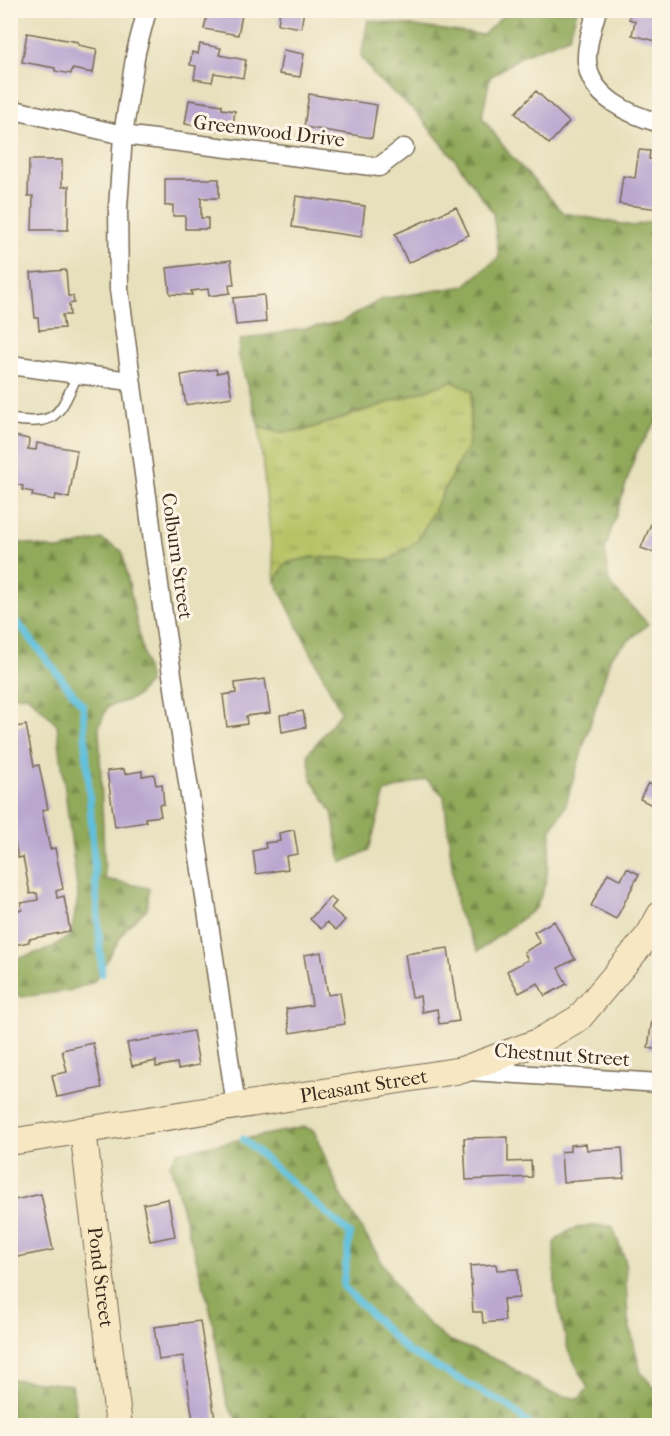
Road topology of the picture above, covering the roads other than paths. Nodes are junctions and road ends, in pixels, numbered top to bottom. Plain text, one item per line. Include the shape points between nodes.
1 (147, 10) edge
2 (597, 10) edge
3 (10, 109) edge
4 (660, 123) edge
5 (123, 135) junction
6 (404, 148) dead end
7 (10, 365) edge
8 (78, 374) junction
9 (130, 381) junction
10 (10, 418) edge
11 (660, 915) edge
12 (462, 1070) junction
13 (660, 1083) edge
14 (236, 1106) junction
15 (83, 1130) junction
16 (10, 1142) edge
17 (119, 1425) edge

1 - 5 street, Colburn Street
2 - 4 street via 587,61 597,88 619,108
3 - 5 street, Greenwood Drive
5 - 6 street, Greenwood Drive via 379,167
5 - 9 street, Colburn Street via 118,208 119,289
7 - 8 street
8 - 9 street
8 - 10 lane via 59,412 40,422
9 - 14 street, Colburn Street
11 - 12 street, Pleasant Street via 649,935 579,1018 538,1042
12 - 13 street, Chestnut Street
12 - 14 street, Pleasant Street
14 - 15 street, Pleasant Street
15 - 16 street, Pleasant Street
15 - 17 street, Pond Street

